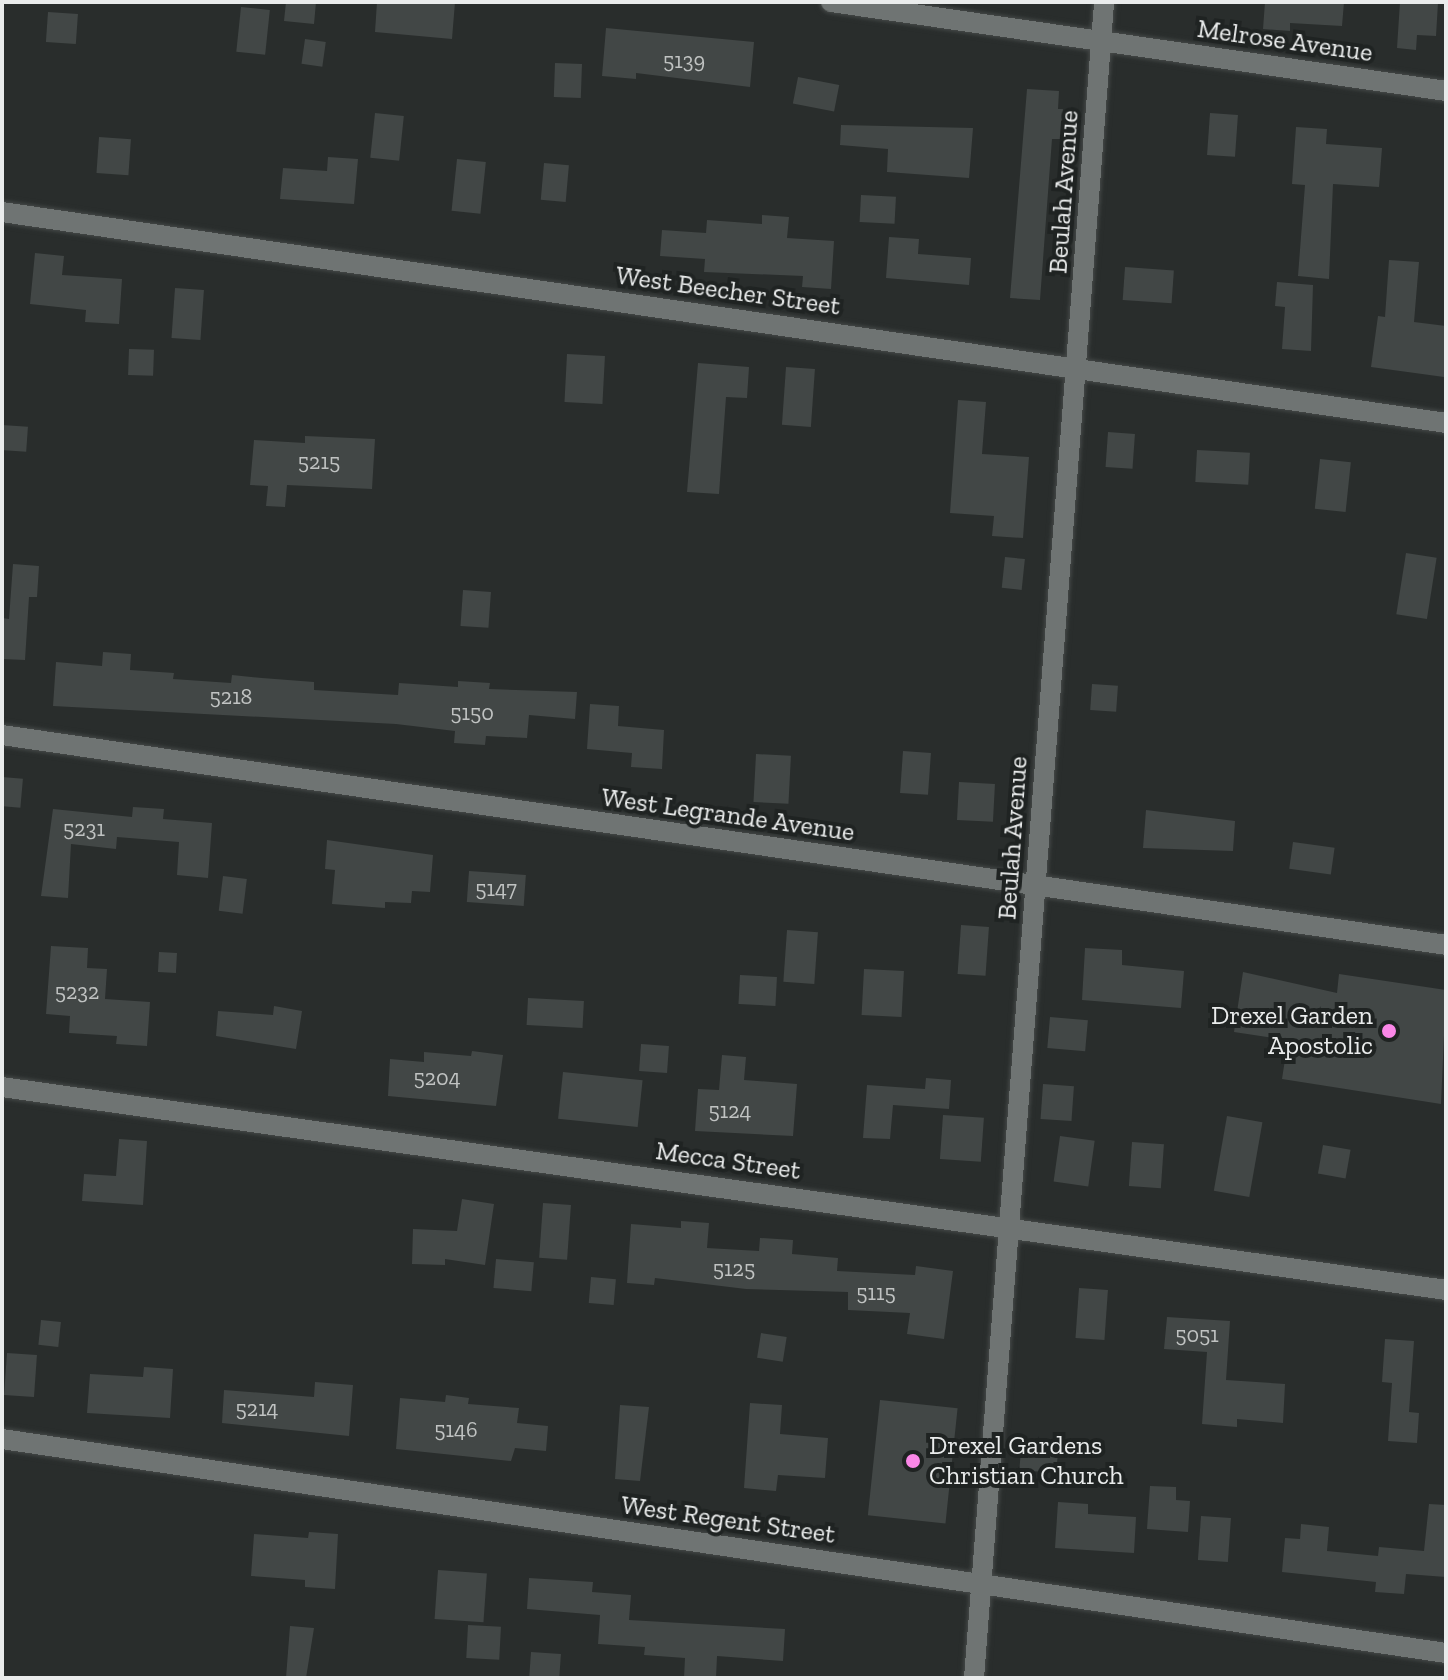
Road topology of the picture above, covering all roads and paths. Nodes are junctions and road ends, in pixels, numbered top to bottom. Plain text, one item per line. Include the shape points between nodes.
1 (831, 2) edge
2 (1104, 2) edge
3 (1101, 41) junction
4 (1446, 91) edge
5 (2, 212) edge
6 (1076, 368) junction
7 (1446, 423) edge
8 (2, 735) edge
9 (1036, 886) junction
10 (1446, 945) edge
11 (2, 1087) edge
12 (1010, 1228) junction
13 (1446, 1290) edge
14 (2, 1439) edge
15 (982, 1584) junction
16 (1446, 1653) edge
17 (974, 1678) edge

1 - 3 street, Melrose Avenue
2 - 3 street, Beulah Avenue
3 - 4 street, Melrose Avenue
3 - 6 street, Beulah Avenue
5 - 6 street, West Beecher Street
6 - 7 street, West Beecher Street
6 - 9 street, Beulah Avenue
8 - 9 street, West Legrande Avenue
9 - 10 street, West Legrande Avenue
9 - 12 street, Beulah Avenue
11 - 12 street, Mecca Street
12 - 13 street, Mecca Street
12 - 15 street, Beulah Avenue
14 - 15 street, West Regent Street
15 - 16 street, West Regent Street
15 - 17 street, Beulah Avenue

